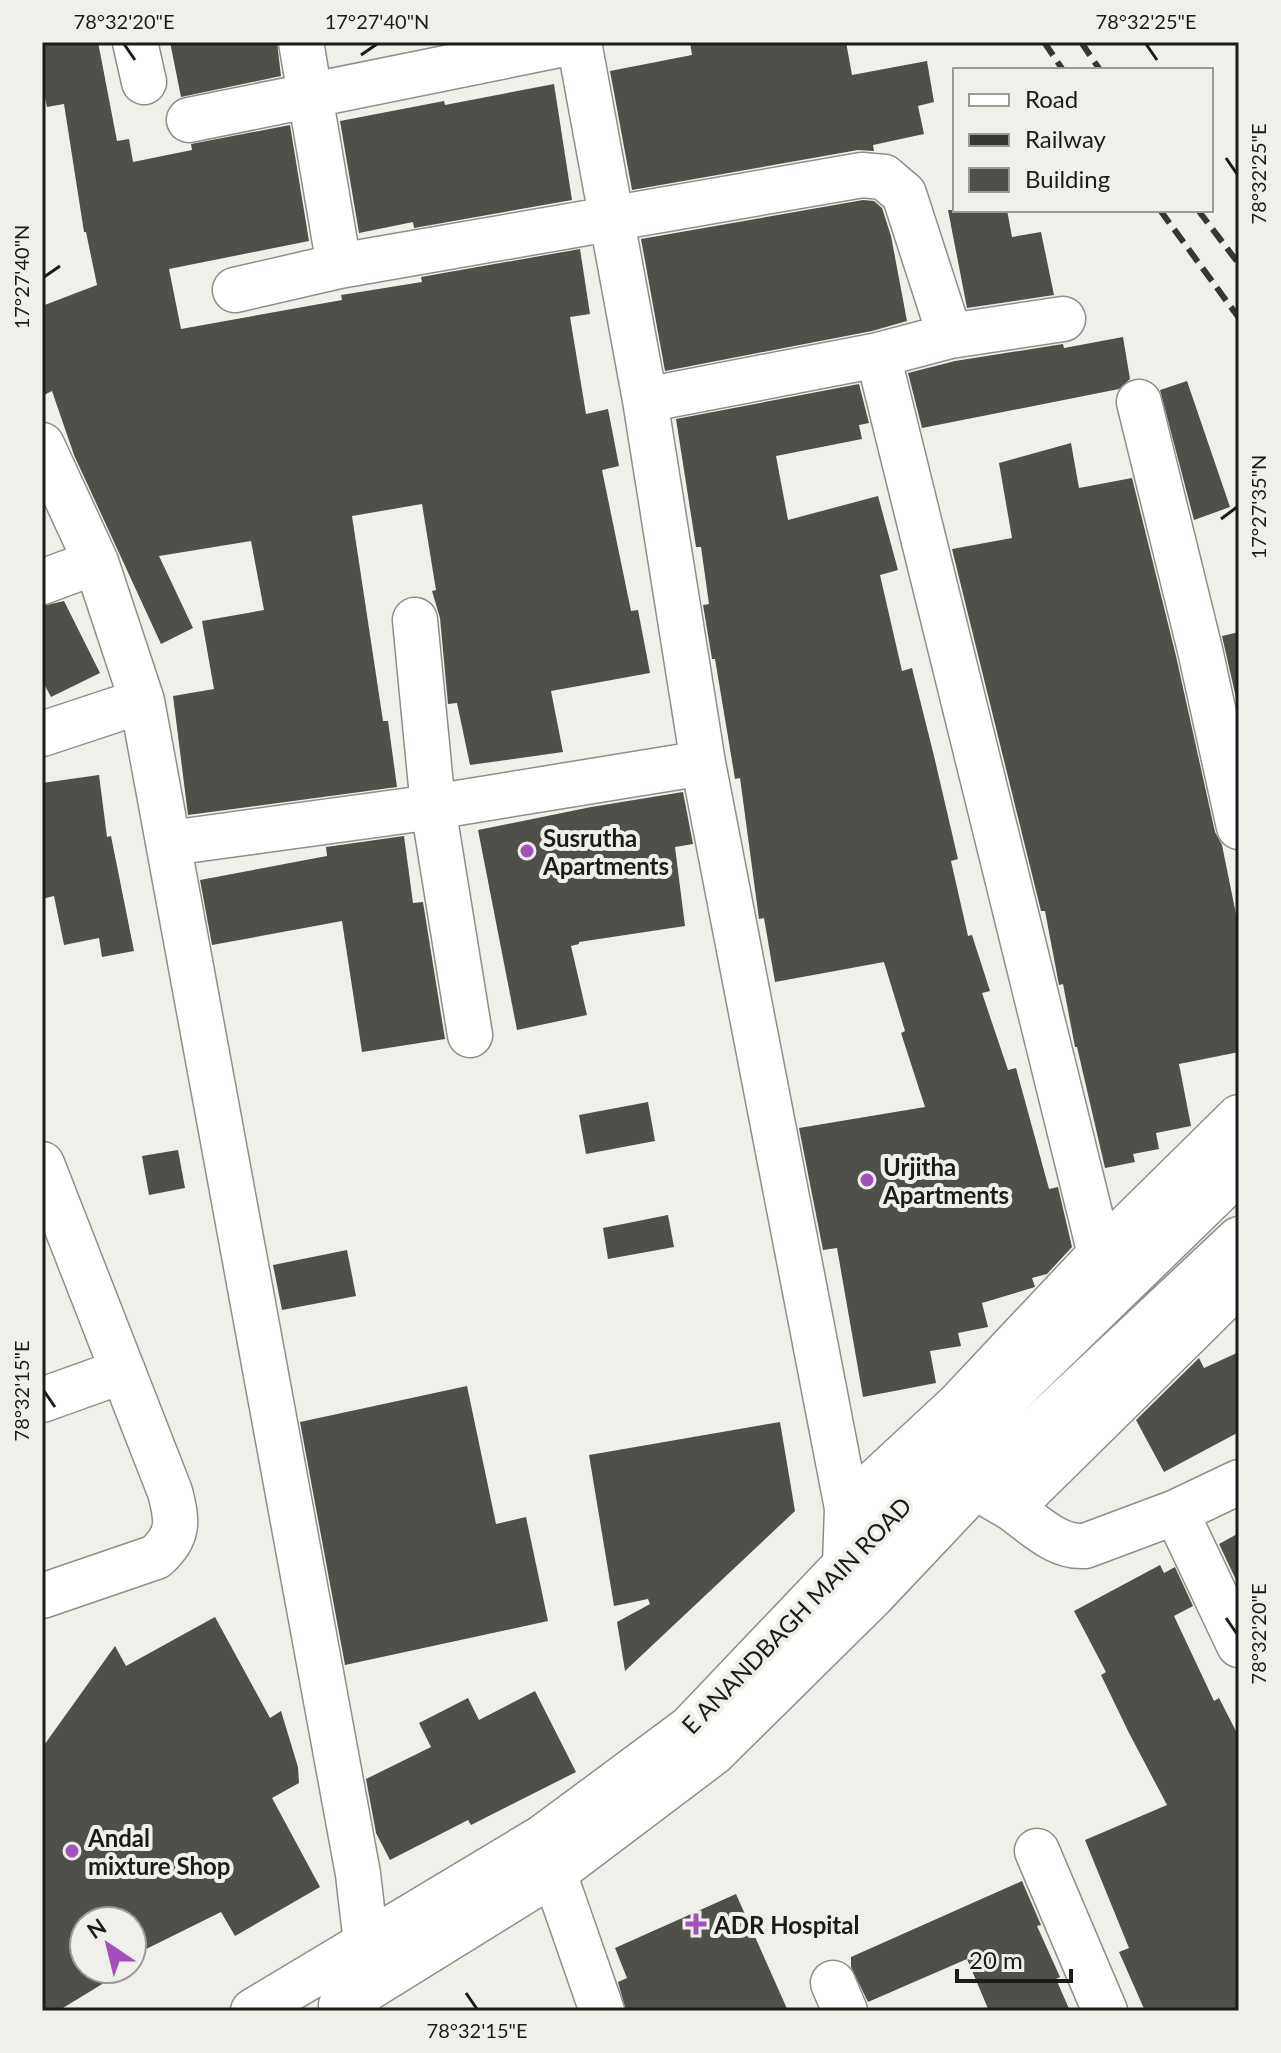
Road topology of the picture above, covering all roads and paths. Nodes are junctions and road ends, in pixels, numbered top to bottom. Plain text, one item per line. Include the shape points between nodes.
1 (301, 42) edge
2 (576, 42) edge
3 (400, 59) edge
4 (311, 96) junction
5 (189, 120) dead end
6 (612, 218) junction
7 (339, 266) junction
8 (235, 290) dead end
9 (1063, 319) dead end
10 (950, 336) junction
11 (878, 355) junction
12 (645, 400) junction
13 (1139, 402) dead end
14 (42, 445) edge
15 (96, 562) junction
16 (42, 582) edge
17 (415, 620) dead end
18 (142, 701) junction
19 (42, 734) edge
20 (703, 763) junction
21 (433, 807) junction
22 (1239, 827) edge
23 (170, 843) junction
24 (470, 1035) dead end
25 (1239, 1117) edge
26 (1239, 1171) edge
27 (45, 1181) edge
28 (1239, 1239) edge
29 (1100, 1254) junction
30 (1239, 1283) edge
31 (123, 1371) junction
32 (42, 1400) edge
33 (1239, 1482) edge
34 (993, 1497) junction
35 (847, 1508) junction
36 (1176, 1512) junction
37 (845, 1565) junction
38 (42, 1596) edge
39 (1239, 1645) edge
40 (1037, 1851) dead end
41 (554, 1873) junction
42 (366, 1943) junction
43 (349, 2006) edge
44 (253, 2011) edge
45 (602, 2011) edge
46 (1105, 2011) edge

1 - 4 street
2 - 3 street
2 - 6 street
3 - 4 street
4 - 5 street
4 - 7 street
6 - 7 street
6 - 10 street via 862,175 884,177 904,194
6 - 12 street
7 - 8 street
9 - 10 street
10 - 11 street
11 - 12 street
11 - 29 street
12 - 20 street
13 - 22 street
14 - 15 street
15 - 16 street
15 - 18 street
17 - 21 street
18 - 19 street
18 - 23 street
20 - 21 street
20 - 35 street
21 - 23 street
21 - 24 street
23 - 42 street via 358,1874
25 - 29 street
26 - 37 street, E ANANDBAGH MAIN ROAD via 982,1421
27 - 31 street
28 - 34 street, E ANANDBAGH MAIN ROAD
29 - 35 street via 957,1406
30 - 34 street
31 - 32 street
31 - 38 street via 170,1492 175,1532 156,1557
33 - 36 street
34 - 36 street via 1070,1547
34 - 41 street, E ANANDBAGH MAIN ROAD via 873,1595 713,1753
35 - 37 street
36 - 39 street
37 - 42 street, E ANANDBAGH MAIN ROAD via 690,1728 543,1837
40 - 46 street
41 - 43 street, E ANANDBAGH MAIN ROAD
41 - 45 street
42 - 43 street
42 - 44 street, E ANANDBAGH MAIN ROAD

